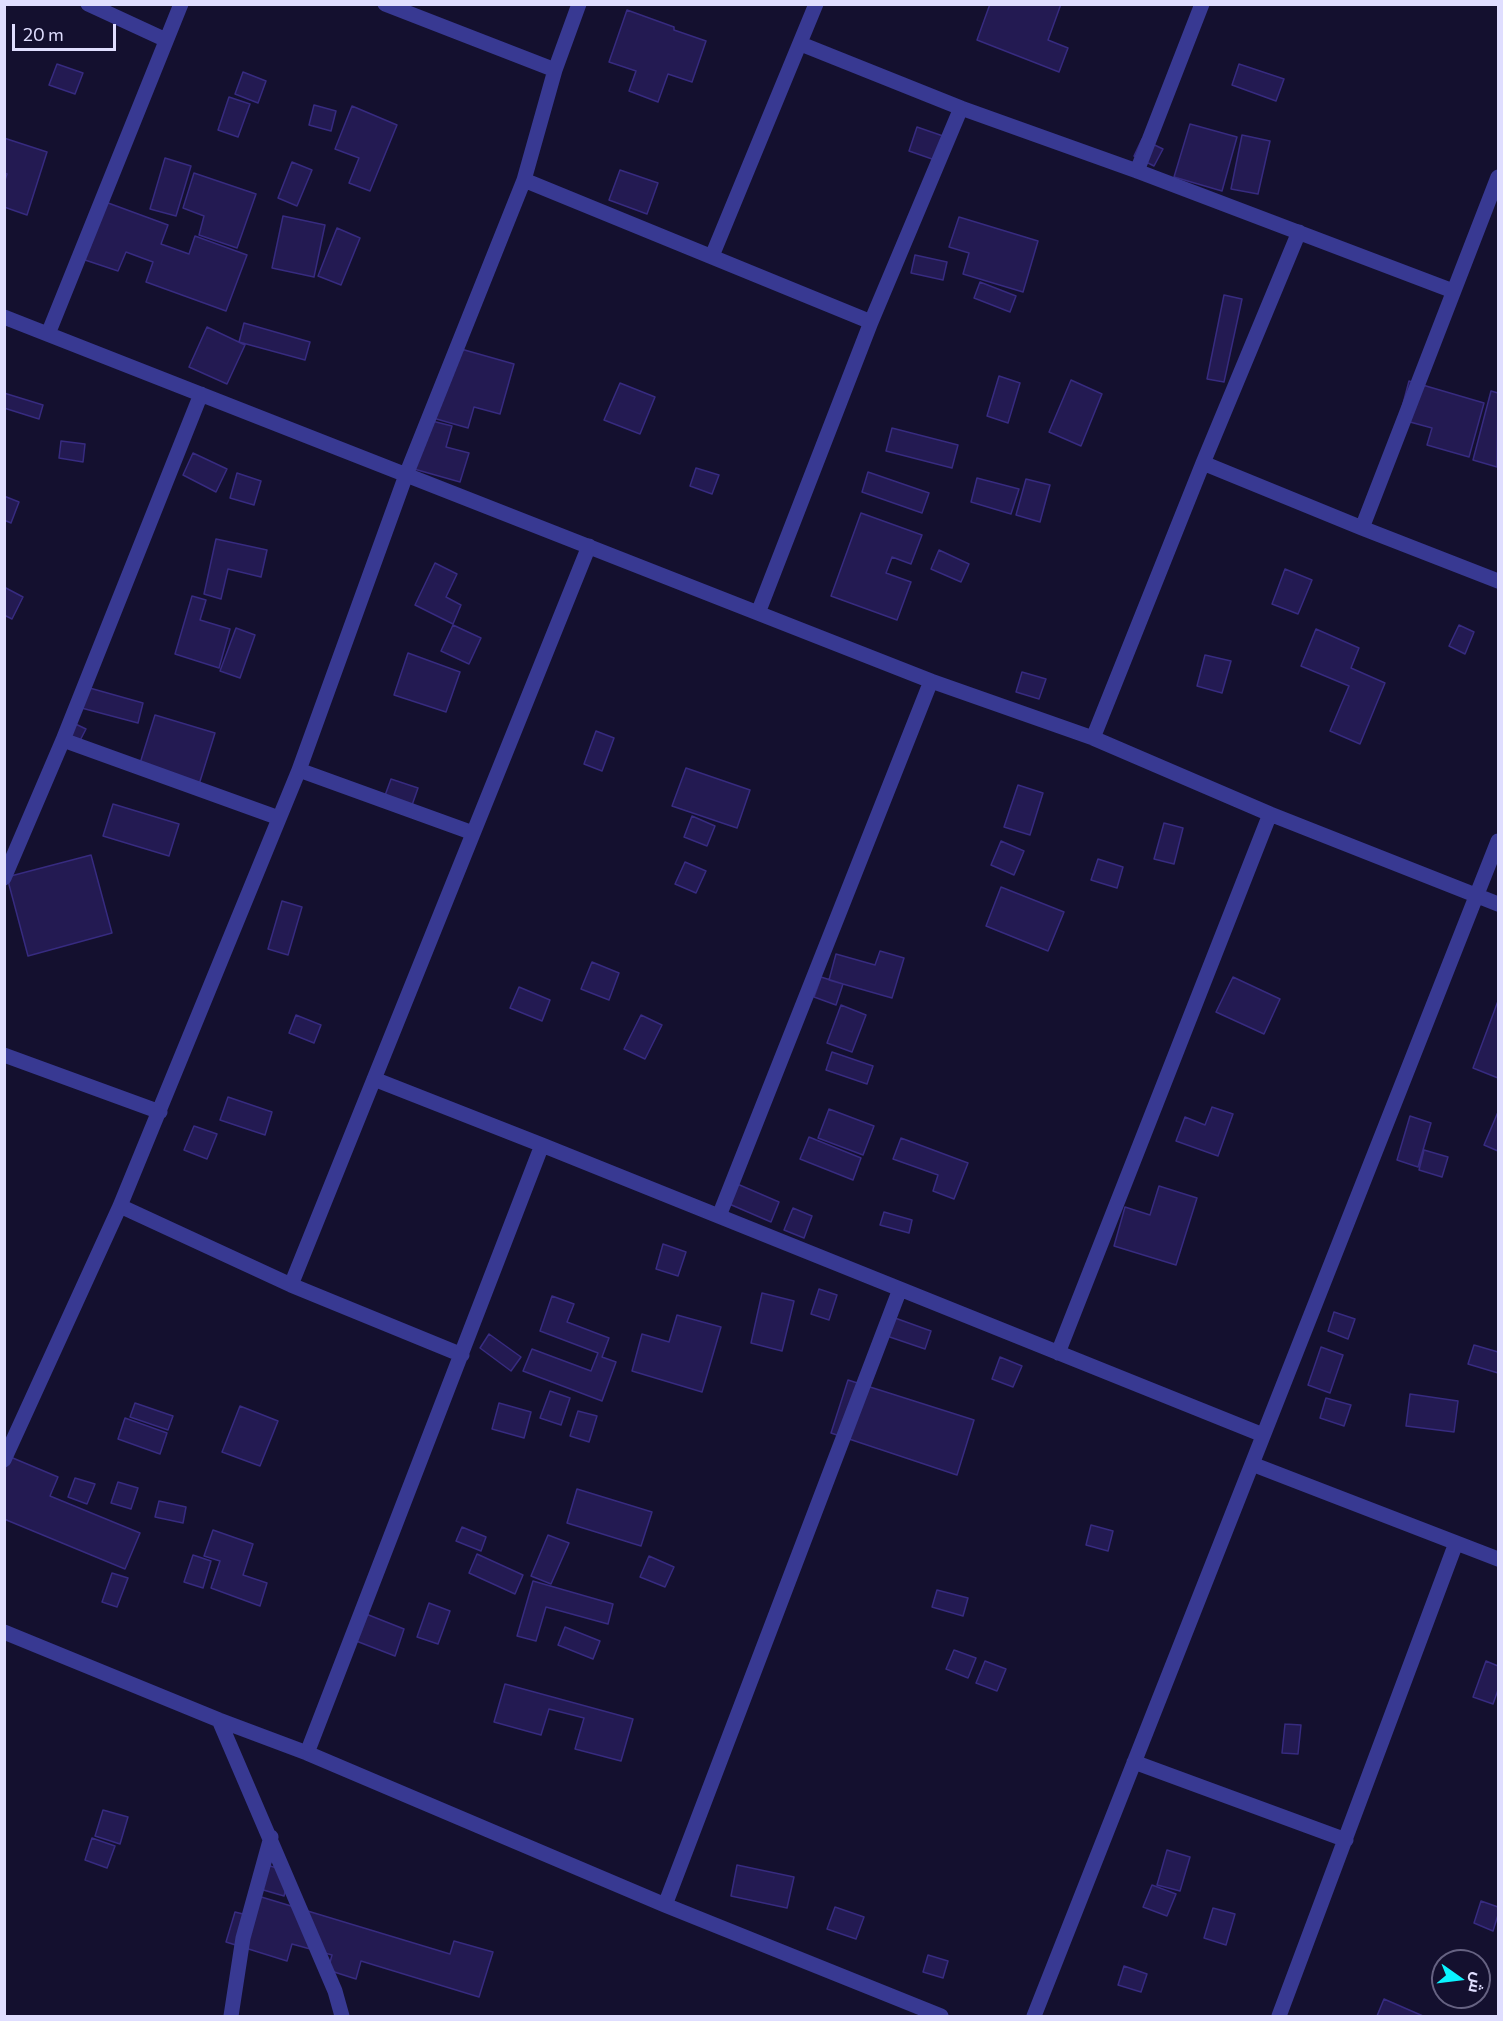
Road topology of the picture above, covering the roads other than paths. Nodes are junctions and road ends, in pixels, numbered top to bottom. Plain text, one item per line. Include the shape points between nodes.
1 (88, 4) edge
2 (181, 4) edge
3 (385, 4) edge
4 (579, 4) edge
5 (816, 4) edge
6 (1202, 4) edge
7 (166, 40) junction
8 (801, 44) junction
9 (555, 70) junction
10 (961, 108) junction
11 (1137, 171) junction
12 (1498, 177) edge
13 (524, 180) junction
14 (1299, 232) junction
15 (712, 256) junction
16 (1453, 291) junction
17 (4, 317) edge
18 (871, 322) junction
19 (48, 334) junction
20 (201, 394) junction
21 (1203, 463) junction
22 (406, 475) junction
23 (1362, 528) junction
24 (589, 546) junction
25 (1498, 581) edge
26 (758, 613) junction
27 (931, 681) junction
28 (1093, 738) junction
29 (63, 740) junction
30 (299, 770) junction
31 (1270, 814) junction
32 (279, 818) junction
33 (473, 833) junction
34 (1498, 841) edge
35 (10, 848) edge
36 (4, 878) edge
37 (1477, 895) junction
38 (1498, 904) edge
39 (4, 1055) edge
40 (374, 1079) junction
41 (160, 1112) junction
42 (542, 1145) junction
43 (120, 1206) junction
44 (719, 1216) junction
45 (291, 1286) junction
46 (900, 1289) junction
47 (1058, 1353) junction
48 (462, 1355) junction
49 (1263, 1435) junction
50 (4, 1460) edge
51 (1252, 1464) junction
52 (1456, 1543) junction
53 (1498, 1559) edge
54 (4, 1632) edge
55 (219, 1720) junction
56 (308, 1753) junction
57 (1134, 1762) junction
58 (270, 1837) junction
59 (1346, 1840) junction
60 (664, 1905) junction
61 (895, 1998) junction
62 (231, 2016) edge
63 (342, 2016) edge
64 (906, 2016) edge
65 (941, 2016) edge
66 (1034, 2016) edge
67 (1279, 2016) edge

1 - 7 street
2 - 7 street
3 - 9 street
4 - 9 street
5 - 8 street
6 - 11 street
7 - 19 street
8 - 10 street
8 - 15 street
9 - 13 street
10 - 11 street
10 - 18 street
11 - 14 street
12 - 16 street
13 - 15 street
13 - 22 street
14 - 16 street
14 - 21 street
15 - 18 street
16 - 23 street
17 - 19 street
18 - 26 street
19 - 20 street
20 - 22 street
20 - 29 street
21 - 23 street
21 - 28 street
22 - 24 street
22 - 30 street
23 - 25 street
24 - 26 street
24 - 33 street
26 - 27 street
27 - 28 street
27 - 44 street
28 - 31 street
29 - 32 street
29 - 35 street
30 - 32 street
30 - 33 street
31 - 37 street
31 - 47 street
32 - 41 street
33 - 40 street
34 - 37 street
35 - 36 street
37 - 38 street
37 - 49 street
39 - 41 street
40 - 42 street
40 - 45 street
41 - 43 street
42 - 44 street
42 - 48 street
43 - 45 street
43 - 50 street
44 - 46 street
45 - 48 street
46 - 47 street
46 - 60 street
47 - 49 street
48 - 56 street
49 - 51 street
51 - 52 street
51 - 57 street
52 - 53 street
52 - 59 street
54 - 55 street
55 - 56 street
55 - 58 street
56 - 60 street
57 - 59 street
57 - 66 street
58 - 62 street via 243,1938
58 - 63 street via 335,1990
59 - 67 street
60 - 61 street
61 - 64 street
61 - 65 street

